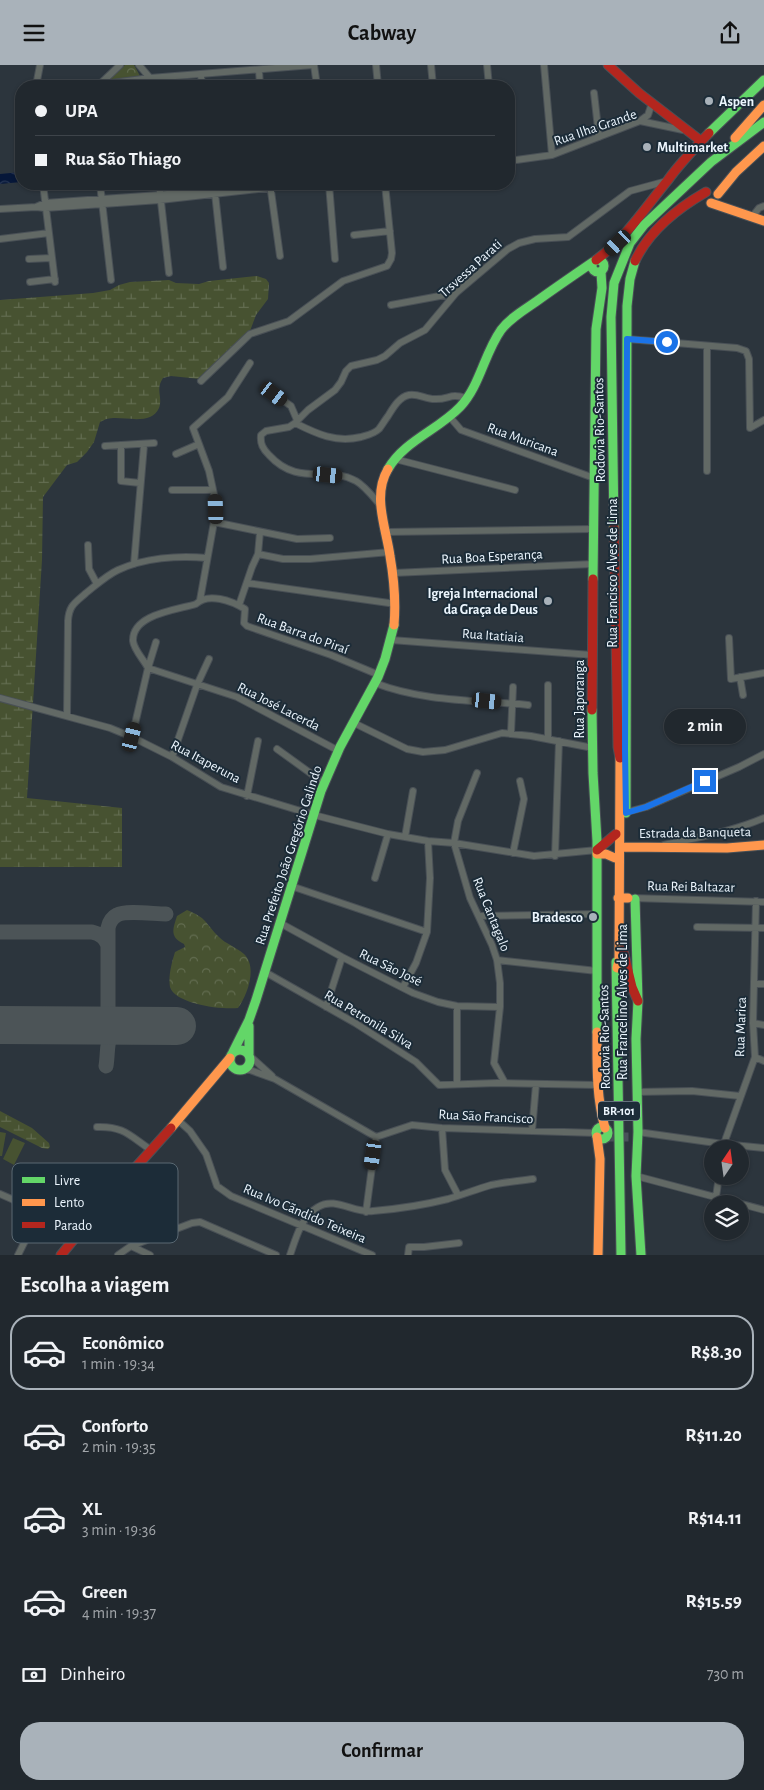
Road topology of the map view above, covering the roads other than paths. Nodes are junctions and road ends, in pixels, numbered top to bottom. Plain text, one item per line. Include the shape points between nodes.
1 (40, 65) edge
2 (120, 65) edge
3 (139, 65) edge
4 (313, 65) edge
5 (376, 65) edge
6 (431, 65) edge
7 (487, 65) edge
8 (544, 65) edge
9 (608, 65) edge
10 (259, 70) junction
11 (201, 75) junction
12 (150, 78) junction
13 (37, 80) edge
14 (100, 80) edge
15 (136, 80) edge
16 (201, 80) edge
17 (260, 80) edge
18 (316, 80) edge
19 (377, 80) edge
20 (432, 80) edge
21 (488, 80) edge
22 (764, 80) edge
23 (594, 93) dead end
24 (652, 103) junction
25 (764, 105) edge
26 (640, 121) junction
27 (764, 122) edge
28 (689, 132) junction
29 (599, 137) junction
30 (701, 141) junction
31 (764, 146) edge
32 (721, 154) junction
33 (552, 155) junction
34 (515, 160) edge
35 (667, 181) junction
36 (44, 190) edge
37 (101, 190) edge
38 (159, 190) edge
39 (203, 190) edge
40 (215, 190) edge
41 (271, 190) edge
42 (329, 190) edge
43 (386, 190) edge
44 (712, 196) junction
45 (160, 197) junction
46 (102, 201) junction
47 (45, 206) junction
48 (764, 206) edge
49 (0, 209) edge
50 (752, 217) junction
51 (764, 221) edge
52 (390, 231) junction
53 (49, 233) junction
54 (354, 235) dead end
55 (0, 239) edge
56 (280, 256) dead end
57 (51, 258) junction
58 (29, 259) dead end
59 (335, 259) dead end
60 (224, 267) dead end
61 (597, 267) junction
62 (169, 273) dead end
63 (111, 280) dead end
64 (30, 282) dead end
65 (456, 293) junction
66 (391, 305) dead end
67 (627, 339) junction
68 (706, 346) junction
69 (250, 363) dead end
70 (201, 381) dead end
71 (274, 394) dead end
72 (466, 399) junction
73 (449, 416) junction
74 (764, 420) edge
75 (296, 421) junction
76 (154, 443) dead end
77 (199, 444) junction
78 (121, 445) junction
79 (144, 445) junction
80 (105, 446) dead end
81 (176, 454) dead end
82 (395, 459) junction
83 (707, 471) dead end
84 (594, 478) junction
85 (140, 483) junction
86 (172, 490) dead end
87 (213, 490) junction
88 (514, 490) dead end
89 (381, 506) junction
90 (214, 522) junction
91 (593, 529) junction
92 (260, 532) junction
93 (386, 532) junction
94 (330, 538) dead end
95 (88, 545) dead end
96 (390, 552) junction
97 (258, 554) junction
98 (206, 558) junction
99 (134, 564) junction
100 (593, 564) junction
101 (393, 573) junction
102 (246, 583) junction
103 (97, 584) junction
104 (200, 601) junction
105 (396, 604) junction
106 (239, 605) junction
107 (729, 638) dead end
108 (392, 640) junction
109 (156, 642) dead end
110 (592, 655) junction
111 (209, 659) dead end
112 (148, 668) junction
113 (764, 673) edge
114 (740, 677) junction
115 (377, 679) junction
116 (197, 685) junction
117 (548, 685) dead end
118 (513, 687) dead end
119 (743, 695) dead end
120 (0, 699) edge
121 (512, 704) junction
122 (528, 705) dead end
123 (67, 715) junction
124 (354, 723) junction
125 (511, 733) junction
126 (132, 737) junction
127 (548, 739) junction
128 (258, 741) dead end
129 (559, 741) junction
130 (618, 747) junction
131 (593, 748) junction
132 (277, 749) dead end
133 (339, 751) junction
134 (764, 753) edge
135 (172, 757) junction
136 (477, 773) dead end
137 (520, 781) dead end
138 (324, 783) junction
139 (413, 791) dead end
140 (247, 796) junction
141 (623, 812) junction
142 (314, 815) junction
143 (764, 818) edge
144 (388, 834) junction
145 (618, 834) junction
146 (405, 837) junction
147 (428, 841) junction
148 (601, 842) junction
149 (454, 843) junction
150 (764, 845) edge
151 (623, 847) junction
152 (653, 847) junction
153 (597, 852) junction
154 (513, 853) junction
155 (555, 855) junction
156 (615, 858) junction
157 (375, 878) dead end
158 (291, 887) junction
159 (626, 898) junction
160 (756, 901) junction
161 (764, 901) edge
162 (597, 914) junction
163 (479, 917) junction
164 (280, 923) junction
165 (698, 927) dead end
166 (755, 927) junction
167 (764, 928) edge
168 (618, 929) junction
169 (427, 932) junction
170 (342, 957) junction
171 (497, 960) junction
172 (617, 968) junction
173 (597, 971) junction
174 (265, 972) junction
175 (754, 984) junction
176 (764, 984) edge
177 (403, 987) junction
178 (638, 1001) junction
179 (457, 1006) junction
180 (326, 1007) junction
181 (500, 1007) junction
182 (249, 1020) junction
183 (753, 1023) junction
184 (764, 1025) edge
185 (231, 1055) junction
186 (249, 1055) junction
187 (754, 1057) junction
188 (764, 1061) edge
189 (239, 1070) junction
190 (275, 1079) junction
191 (505, 1083) junction
192 (457, 1084) junction
193 (536, 1084) junction
194 (597, 1085) junction
195 (208, 1088) junction
196 (636, 1092) junction
197 (740, 1096) junction
198 (179, 1121) junction
199 (97, 1127) dead end
200 (442, 1128) junction
201 (532, 1131) junction
202 (638, 1132) junction
203 (600, 1134) junction
204 (376, 1137) junction
205 (724, 1140) edge
206 (704, 1144) edge
207 (749, 1148) edge
208 (764, 1148) edge
209 (151, 1151) junction
210 (140, 1163) edge
211 (636, 1176) junction
212 (533, 1179) dead end
213 (0, 1194) edge
214 (458, 1195) junction
215 (708, 1195) edge
216 (12, 1200) edge
217 (749, 1206) edge
218 (764, 1210) edge
219 (366, 1212) junction
220 (301, 1225) junction
221 (178, 1228) edge
222 (24, 1243) edge
223 (69, 1243) edge
224 (139, 1243) edge
225 (459, 1243) dead end
226 (131, 1246) junction
227 (18, 1255) edge
228 (61, 1255) edge
229 (118, 1255) edge
230 (150, 1255) edge
231 (276, 1255) edge
232 (290, 1255) edge
233 (372, 1255) edge
234 (408, 1255) edge
235 (598, 1255) edge
236 (620, 1255) edge
237 (641, 1255) edge

1 - 13 street
2 - 14 street
3 - 12 street
4 - 10 street
4 - 18 street
5 - 19 street
6 - 20 street
7 - 21 street
8 - 33 street
9 - 24 main road
10 - 11 street
10 - 17 street
11 - 12 street
11 - 16 street
12 - 15 street
22 - 30 main road
23 - 29 street
24 - 26 street via 648,115
24 - 28 main road
25 - 32 main road, Rodovia Rio-Santos / BR-101
26 - 28 street, Rua Ilha Grande
26 - 29 street, Rua Ilha Grande
27 - 32 main road, Rodovia Rio-Santos / BR-101
28 - 30 main road
29 - 33 street, Rua Ilha Grande
30 - 35 main road
31 - 44 main road
32 - 130 main road, Rodovia Rio-Santos / BR-101 via 644,225 630,243 614,283 611,317
33 - 34 street, Rua Ilha Grande
35 - 61 main road
35 - 65 street, Trsvessa Parati via 630,191 568,237 535,239 508,249
36 - 47 street
37 - 46 street
38 - 45 street
39 - 45 street
40 - 60 street
41 - 56 street
42 - 59 street
43 - 52 street
44 - 50 main road via 735,212
44 - 67 main road, Rua Francisco Alves de Lima via 687,204 651,237 638,255 629,288
45 - 46 street
45 - 62 street
46 - 47 street
46 - 63 street
47 - 49 street
47 - 53 street
48 - 50 street
50 - 51 main road
52 - 54 street
52 - 70 street via 392,253 387,266 343,281 289,321 250,334
53 - 55 street
53 - 57 street
57 - 58 street
57 - 64 street via 55,281
61 - 72 main road, Rua Prefeito João Gregório Galindo via 581,270 501,329
61 - 84 main road, Rua Japoranga via 602,288 596,329
65 - 66 street
65 - 75 street, Trsvessa Parati via 425,330 377,360 351,366 335,390
67 - 68 street
67 - 141 main road, Rua Francisco Alves de Lima
68 - 74 street via 743,349 749,355 750,428
68 - 83 street
69 - 77 street via 228,397 195,425 194,433
71 - 75 street via 291,406
72 - 73 main road, Rua Prefeito João Gregório Galindo
72 - 75 street via 454,395 438,400 409,395 397,404 379,429 370,435 344,440 317,434
73 - 82 main road, Rua Prefeito João Gregório Galindo
73 - 84 street, Rua Muricana via 462,430
75 - 89 street, Trsvessa Parati via 289,427 261,435 263,448 276,463 302,474 347,477 358,481
76 - 79 street
77 - 81 street
77 - 87 street
78 - 79 street
78 - 80 street
78 - 85 street via 121,481
79 - 85 street
82 - 88 street
82 - 89 main road, Rua Prefeito João Gregório Galindo via 382,482
84 - 91 main road, Rua Japoranga
85 - 99 street
86 - 87 street
87 - 90 street via 216,504
89 - 93 main road, Rua Prefeito João Gregório Galindo
90 - 92 street
90 - 98 street
91 - 93 street
91 - 100 main road, Rua Japoranga
92 - 94 street via 297,539
92 - 97 street
93 - 96 main road, Rua Prefeito João Gregório Galindo
95 - 103 street via 89,569
96 - 97 street via 310,559 283,559
96 - 101 main road, Rua Prefeito João Gregório Galindo
97 - 102 street
98 - 99 street via 182,557
98 - 104 street
99 - 103 street
100 - 101 street, Rua Boa Esperança
100 - 110 main road, Rua Japoranga
101 - 105 main road, Rua Prefeito João Gregório Galindo
102 - 105 street
102 - 106 street
103 - 123 street via 72,606 69,615
104 - 106 street via 210,598
104 - 112 street via 148,618 140,625 134,633 133,642
105 - 108 main road, Rua Prefeito João Gregório Galindo
106 - 115 street, Rua Barra do Piraí via 245,609 244,623 247,626 331,655
107 - 114 street via 730,679
108 - 110 street, Rua Itatiaia
108 - 115 main road, Rua Prefeito João Gregório Galindo
109 - 112 street
110 - 131 main road, Rua Japoranga
111 - 116 street
112 - 116 street, Rua José Lacerda
112 - 126 street
113 - 114 street
114 - 119 street
115 - 121 street via 389,688 422,696
115 - 124 main road, Rua Prefeito João Gregório Galindo
116 - 133 street, Rua José Lacerda via 238,697
116 - 135 street
117 - 127 street
118 - 121 street
120 - 123 street, Rua Itaperuna
121 - 122 street
121 - 125 street
123 - 126 street, Rua Itaperuna
124 - 125 street via 407,749 423,753 446,750 494,734
124 - 133 main road, Rua Prefeito João Gregório Galindo
125 - 127 street
126 - 135 street, Rua Itaperuna
127 - 129 street
128 - 140 street
129 - 131 street
129 - 155 street
130 - 141 main road, Rodovia Rio-Santos / BR-101
130 - 145 main road, Rodovia Rio-Santos / BR-101
131 - 148 main road, Rua Japoranga
132 - 138 street
133 - 138 main road, Rua Prefeito João Gregório Galindo
134 - 141 street via 646,807
135 - 140 street, Rua Itaperuna via 221,787
136 - 149 street via 458,821
137 - 154 street via 524,799
138 - 142 main road, Rua Prefeito João Gregório Galindo
139 - 146 street
140 - 142 street, Rua Itaperuna
141 - 145 main road
142 - 144 street, Rua Itaperuna
142 - 158 main road, Rua Prefeito João Gregório Galindo
143 - 152 street via 711,836
144 - 146 street, Rua Itaperuna
144 - 157 street
145 - 148 main road
145 - 151 main road, Rodovia Rio-Santos / BR-101
145 - 156 main road, Rodovia Rio-Santos / BR-101
146 - 147 street, Rua Itaperuna
147 - 149 street, Rua Itaperuna
147 - 169 street
148 - 153 main road
149 - 154 street, Rua Itaperuna
149 - 163 street, Rua Cantagalo
150 - 152 main road, Estrada da Banqueta
151 - 152 main road, Estrada da Banqueta
151 - 159 main road, Rodovia Rio-Santos / BR-101
153 - 155 street, Rua Itaperuna
153 - 156 main road
153 - 162 main road
154 - 155 street, Rua Itaperuna
156 - 172 main road, Rodovia Rio-Santos / BR-101
158 - 164 main road, Rua Prefeito João Gregório Galindo
158 - 169 street
159 - 160 street, Rua Rei Baltazar
159 - 168 main road, Rodovia Rio-Santos / BR-101 via 618,915
159 - 178 main road, Rua Francelino Alves de Lima
160 - 161 street, Rua Rei Baltazar
160 - 166 street, Rua Marica
162 - 163 street
162 - 173 main road
163 - 171 street, Rua Cantagalo
164 - 170 street, Rua São José
164 - 174 main road, Rua Prefeito João Gregório Galindo
165 - 166 street
166 - 167 street
166 - 175 street, Rua Marica
168 - 172 main road, Rodovia Rio-Santos / BR-101 via 620,961
168 - 178 main road
169 - 177 street
170 - 177 street, Rua São José
170 - 180 street
171 - 173 street
171 - 181 street, Rua Cantagalo
172 - 236 main road, Rodovia Rio-Santos / BR-101
173 - 194 main road
174 - 180 street, Rua Petronila Silva
174 - 182 main road, Rua Prefeito João Gregório Galindo
175 - 176 street
175 - 183 street, Rua Marica
177 - 179 street, Rua São José via 438,1002
178 - 196 main road, Rua Francelino Alves de Lima
179 - 181 street, Rua São José
179 - 192 street
180 - 192 street, Rua Petronila Silva via 416,1062 439,1085
181 - 191 street, Rua Cantagalo via 494,1063
182 - 185 main road, Rua Prefeito João Gregório Galindo
182 - 186 main road, Rua Prefeito João Gregório Galindo
183 - 184 street
183 - 187 street, Rua Marica
185 - 186 main road via 241,1050
185 - 189 main road via 231,1065
185 - 195 main road, Rua Prefeito João Gregório Galindo
186 - 189 main road, Rua Prefeito João Gregório Galindo via 249,1064
186 - 190 street
187 - 188 street
187 - 197 street, Rua Marica
189 - 190 street via 250,1070
189 - 195 main road, Rua Prefeito João Gregório Galindo via 227,1072
190 - 204 street
191 - 192 street, Rua Petronila Silva
191 - 193 street, Rua Petronila Silva
193 - 194 street, Rua Petronila Silva
193 - 201 street
194 - 203 main road
195 - 198 main road, Rua Prefeito João Gregório Galindo
196 - 197 street via 692,1091
196 - 202 main road, Rua Francelino Alves de Lima
197 - 205 street, Rua Marica
198 - 209 main road, Rua Prefeito João Gregório Galindo
198 - 220 street, Rua Ivo Cãndido Teixeira via 206,1154 217,1186 231,1196
199 - 209 street via 120,1129
200 - 201 street, Rua São Francisco
200 - 204 street, Rua São Francisco via 412,1125
200 - 214 street via 445,1170
201 - 203 street, Rua São Francisco
202 - 206 street
202 - 211 main road, Rua Francelino Alves de Lima
203 - 235 main road
204 - 219 street
207 - 208 street
209 - 210 main road, Rua Prefeito João Gregório Galindo
211 - 215 street
211 - 237 main road, Rua Francelino Alves de Lima
212 - 214 street
213 - 216 street
214 - 219 street
217 - 218 street
219 - 220 street via 325,1204 312,1211
220 - 232 street
220 - 233 street, Rua Ivo Cãndido Teixeira
221 - 231 street via 200,1222
222 - 227 street
223 - 228 main road, Rua Prefeito João Gregório Galindo
224 - 226 street
225 - 234 street via 409,1247
226 - 229 street
226 - 230 street

